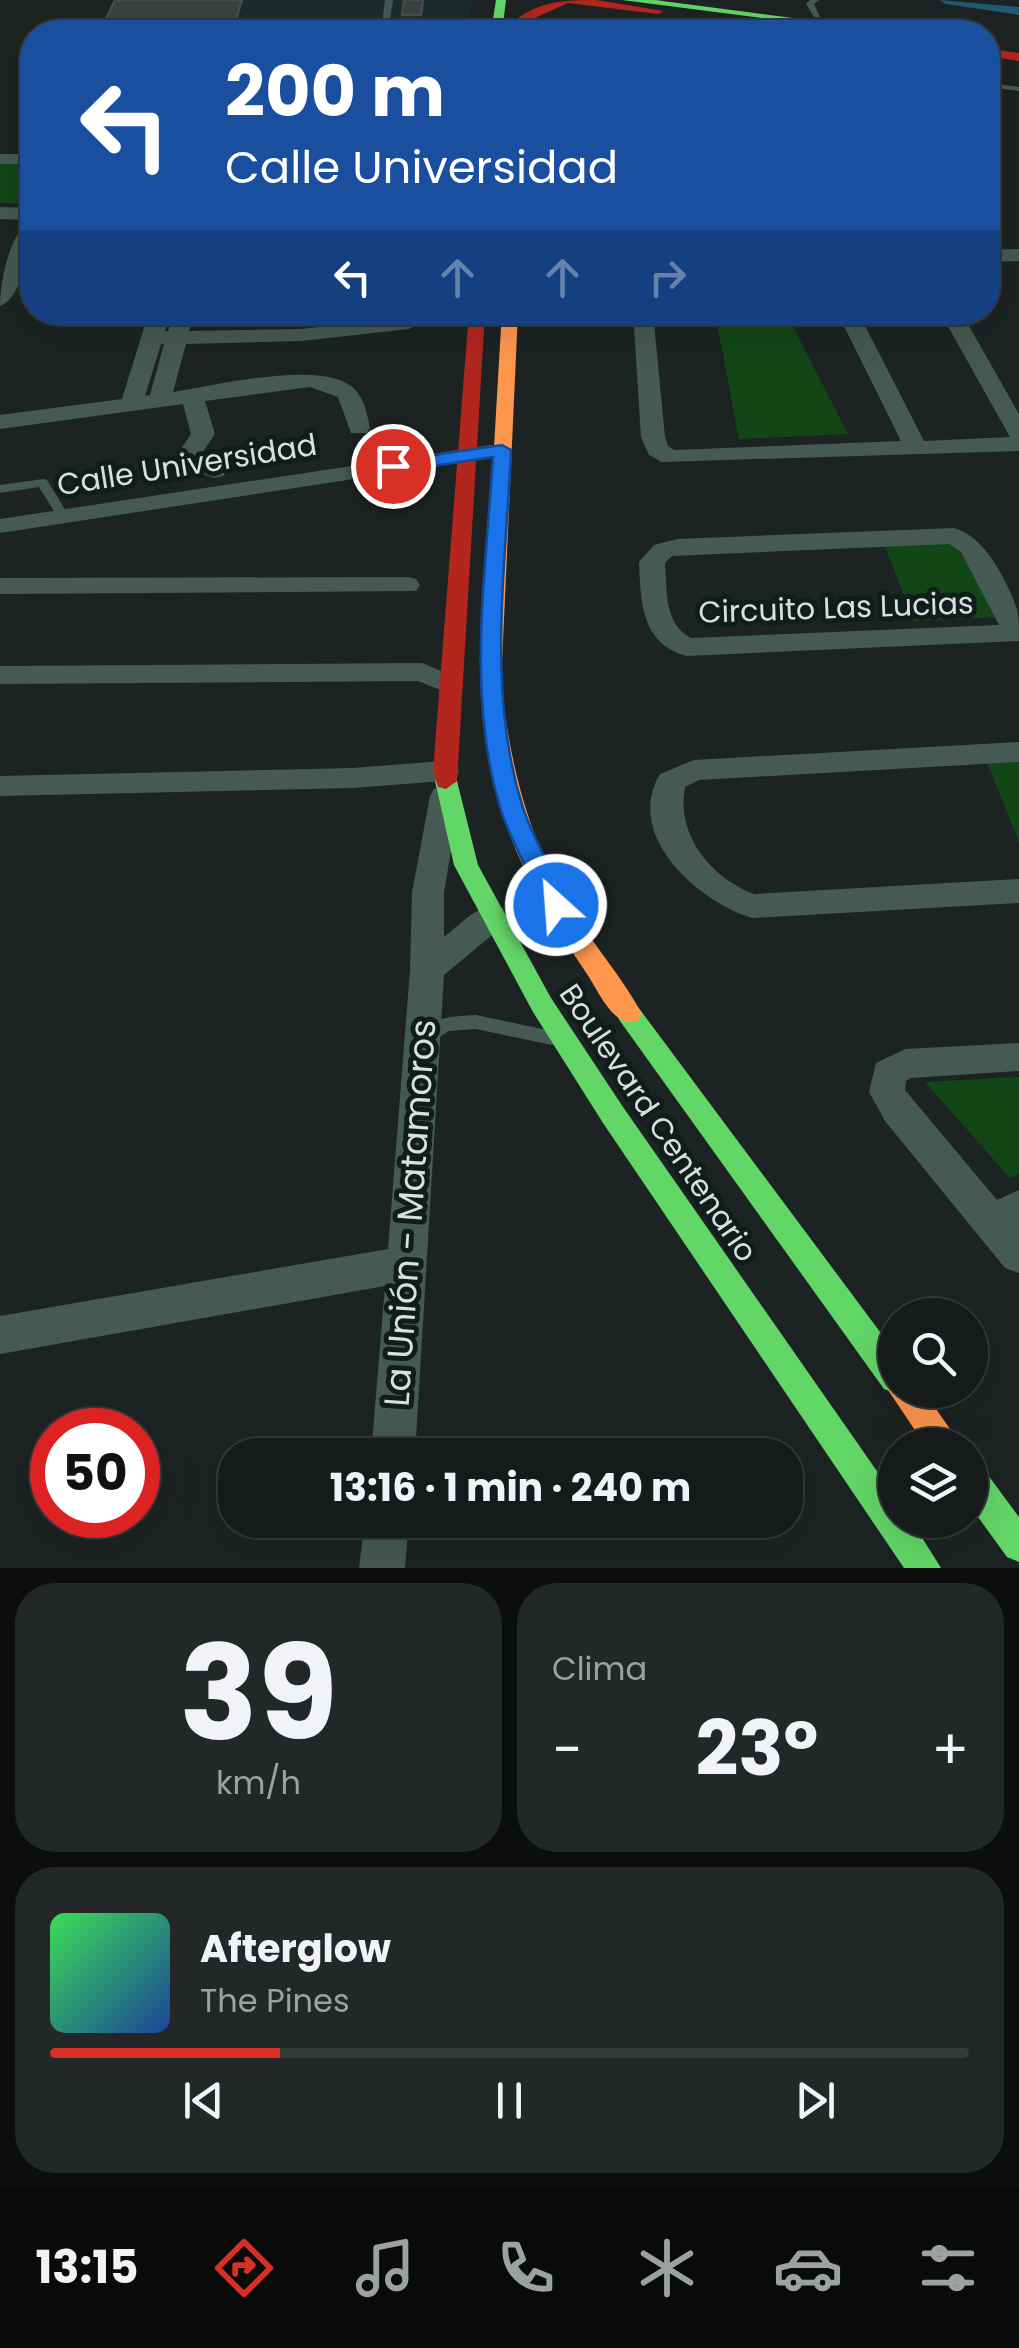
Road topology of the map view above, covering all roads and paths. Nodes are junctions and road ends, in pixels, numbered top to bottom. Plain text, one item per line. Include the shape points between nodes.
1 (627, 0) edge
2 (705, 0) edge
3 (567, 2) edge
4 (521, 14) edge
5 (821, 16) edge
6 (683, 20) edge
7 (793, 20) edge
8 (851, 20) edge
9 (1017, 58) edge
10 (1014, 88) edge
11 (20, 254) edge
12 (0, 300) edge
13 (156, 325) edge
14 (180, 325) edge
15 (394, 325) edge
16 (476, 325) edge
17 (509, 325) edge
18 (644, 325) edge
19 (854, 325) edge
20 (958, 325) edge
21 (152, 338) junction
22 (177, 338) junction
23 (192, 394) junction
24 (160, 398) junction
25 (132, 402) junction
26 (1013, 414) edge
27 (0, 422) edge
28 (359, 428) dead end
29 (1019, 444) edge
30 (916, 448) junction
31 (502, 450) junction
32 (466, 456) junction
33 (215, 471) dead end
34 (0, 489) edge
35 (63, 516) junction
36 (0, 526) edge
37 (407, 585) dead end
38 (0, 586) edge
39 (1016, 625) edge
40 (449, 671) junction
41 (0, 675) edge
42 (496, 738) junction
43 (1019, 752) edge
44 (445, 780) junction
45 (0, 786) edge
46 (490, 820) dead end
47 (504, 884) dead end
48 (1019, 891) edge
49 (491, 918) junction
50 (426, 970) junction
51 (566, 1043) junction
52 (420, 1044) junction
53 (1019, 1057) edge
54 (1006, 1214) edge
55 (1019, 1255) edge
56 (406, 1264) junction
57 (0, 1335) edge
58 (878, 1355) edge
59 (394, 1438) edge
60 (988, 1503) edge
61 (384, 1538) edge
62 (1019, 1544) edge
63 (382, 1568) edge
64 (924, 1568) edge

1 - 7 main road
2 - 5 main road
3 - 4 main road
3 - 5 main road
3 - 6 main road
5 - 8 main road
9 - 10 lane
11 - 12 street
13 - 21 street
14 - 22 street
15 - 22 street
16 - 32 main road, Boulevard Centenario
17 - 31 main road, Boulevard Centenario
18 - 30 street via 653,437 657,450 670,457
19 - 30 street
20 - 26 street
21 - 22 street
21 - 25 street
22 - 24 street
23 - 24 street
23 - 28 street via 293,380 326,383 352,396
23 - 33 street via 203,434 188,456
24 - 25 street
25 - 27 street
29 - 30 street
31 - 32 street, Calle Universidad
31 - 42 main road, Boulevard Centenario via 490,685
32 - 35 street, Calle Universidad
32 - 40 main road, Boulevard Centenario
34 - 35 lane via 43,483
35 - 36 street, Calle Universidad
37 - 38 street
39 - 39 street, Circuito Las Lucias via 971,548 954,536 676,548 652,562 660,630 687,647
40 - 41 street
40 - 44 main road, Boulevard Centenario
42 - 46 main road via 488,769
42 - 58 main road, Boulevard Centenario via 512,809 556,905
43 - 48 street via 694,770 671,781 667,806 675,840 696,873 752,906
44 - 45 street
44 - 49 main road, Boulevard Centenario via 466,865
44 - 50 street, La Unión - Matamoros via 430,874
47 - 49 main road
49 - 50 street
49 - 51 main road, Boulevard Centenario
50 - 52 street, La Unión - Matamoros
51 - 52 lane via 476,1022 444,1024
51 - 64 main road, Boulevard Centenario
52 - 56 street, La Unión - Matamoros
53 - 54 street via 905,1064 889,1073 887,1092
54 - 55 street
56 - 57 street
56 - 59 street, La Unión - Matamoros
60 - 62 main road
61 - 63 street

